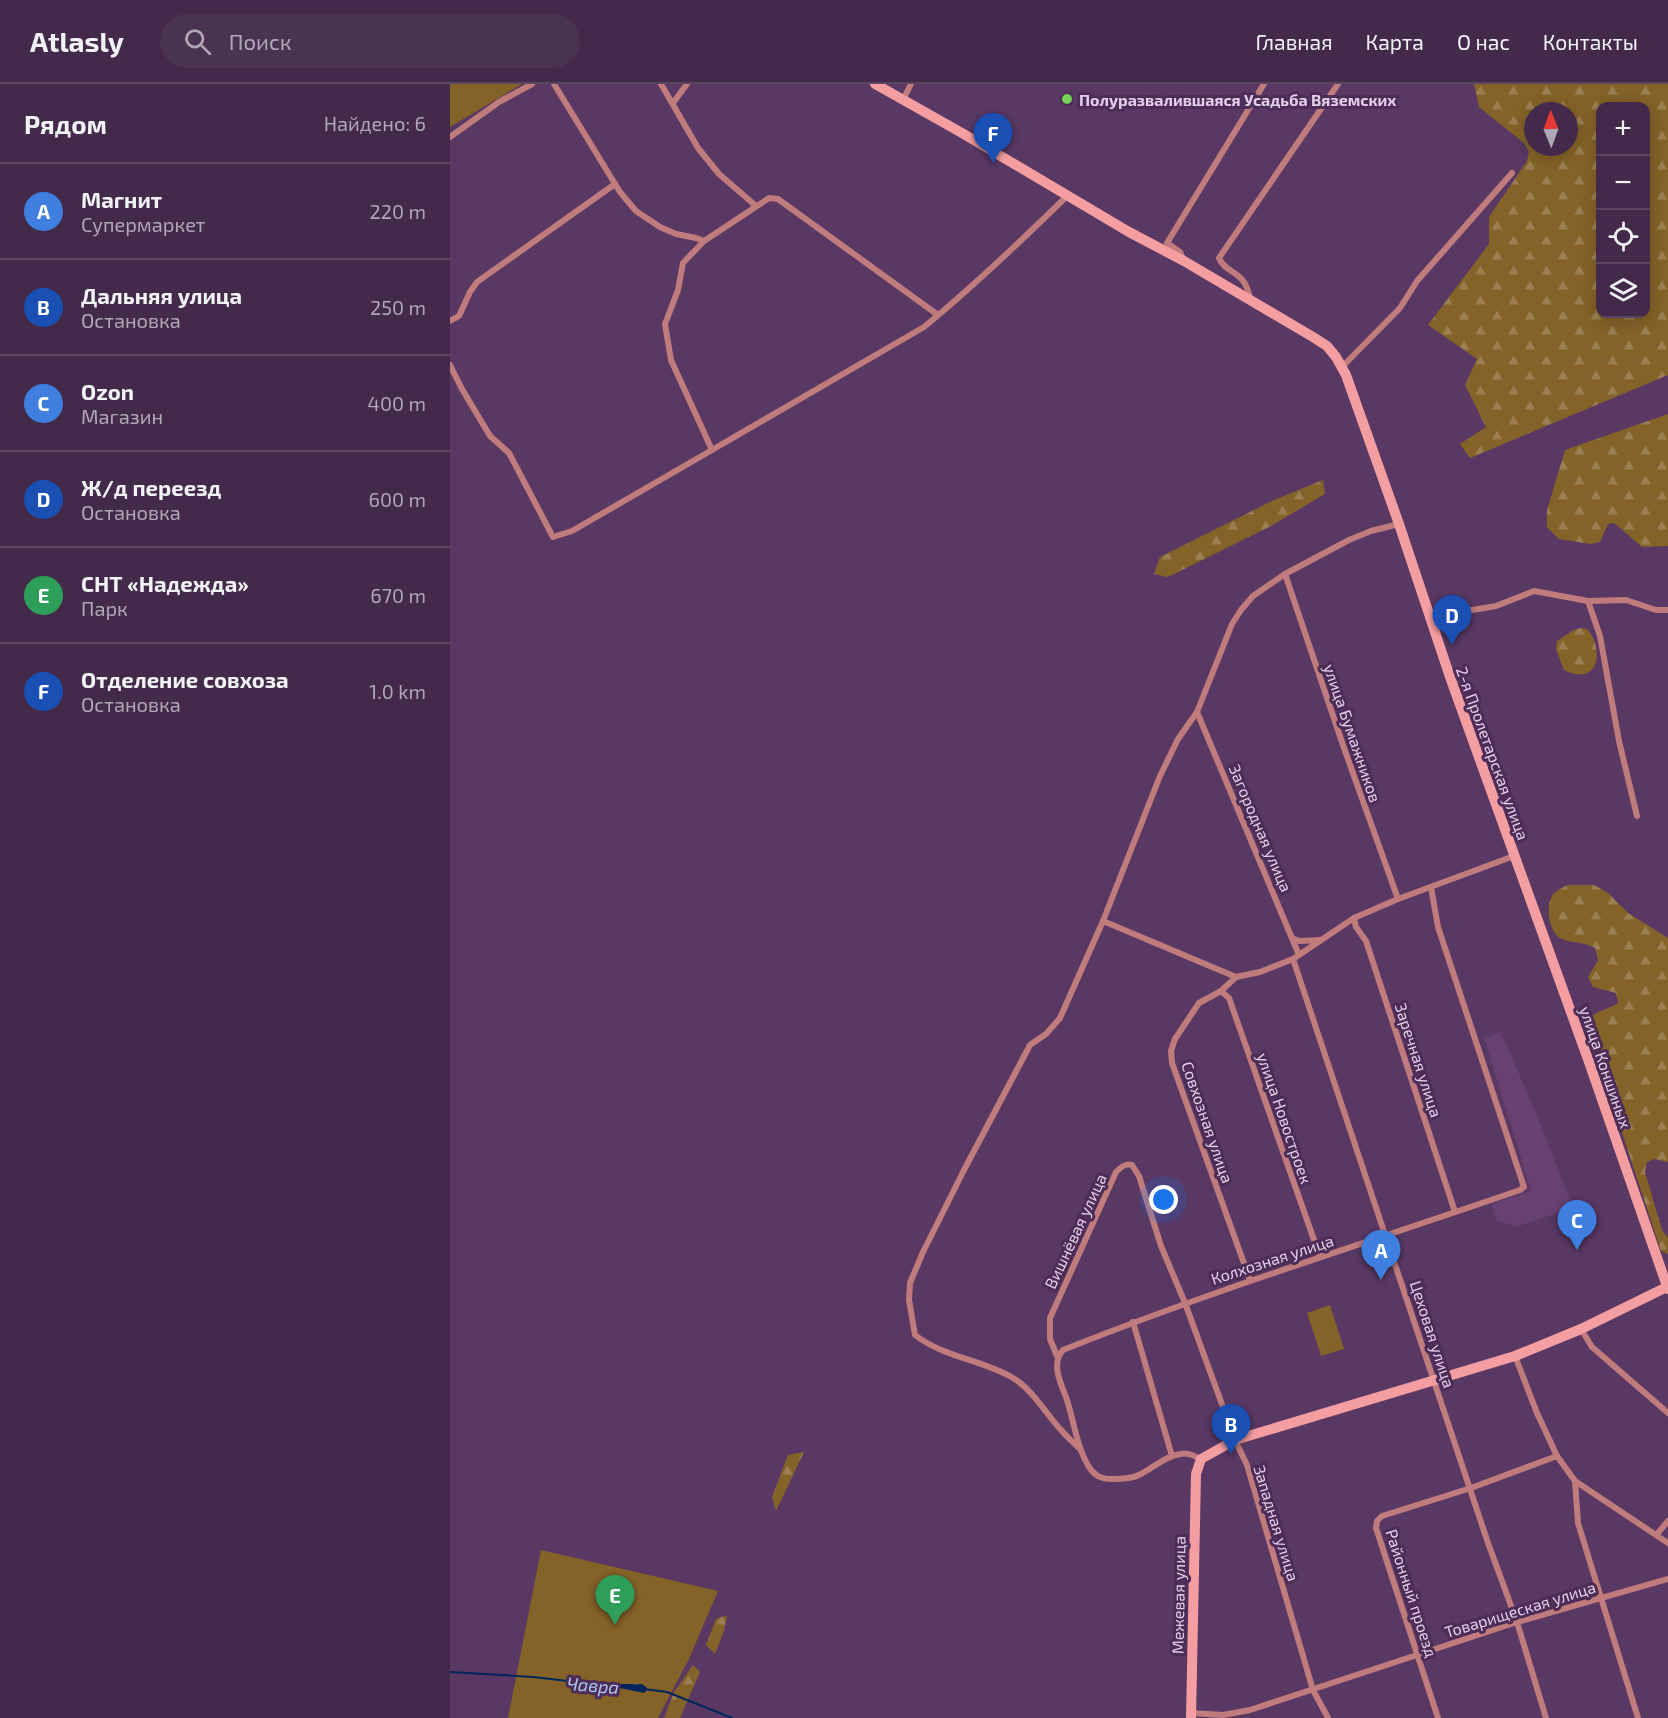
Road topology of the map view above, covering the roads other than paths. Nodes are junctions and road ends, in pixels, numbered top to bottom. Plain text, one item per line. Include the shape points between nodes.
1 (532, 84) edge
2 (554, 84) edge
3 (661, 84) edge
4 (687, 84) edge
5 (875, 84) edge
6 (911, 84) edge
7 (1263, 84) edge
8 (1338, 84) edge
9 (903, 100) junction
10 (673, 103) junction
11 (450, 137) edge
12 (1512, 173) dead end
13 (615, 184) junction
14 (1067, 196) junction
15 (756, 206) junction
16 (704, 242) junction
17 (1184, 261) junction
18 (1250, 299) junction
19 (938, 315) junction
20 (450, 321) edge
21 (450, 364) edge
22 (1342, 367) junction
23 (712, 450) junction
24 (1400, 524) junction
25 (1285, 574) junction
26 (1588, 601) junction
27 (1668, 610) edge
28 (1430, 620) junction
29 (1197, 712) junction
30 (1637, 816) dead end
31 (1514, 856) junction
32 (1431, 887) junction
33 (1398, 899) junction
34 (1354, 918) junction
35 (1103, 921) junction
36 (1292, 938) junction
37 (1322, 940) junction
38 (1296, 957) junction
39 (1236, 977) junction
40 (1221, 991) junction
41 (1455, 1212) junction
42 (1387, 1236) junction
43 (1320, 1257) junction
44 (1250, 1280) junction
45 (1667, 1288) edge
46 (1185, 1303) junction
47 (1133, 1322) junction
48 (1581, 1329) junction
49 (1057, 1356) junction
50 (1515, 1356) junction
51 (1434, 1381) junction
52 (1668, 1413) edge
53 (1235, 1440) junction
54 (1081, 1450) junction
55 (1172, 1456) junction
56 (1557, 1456) junction
57 (1201, 1460) junction
58 (1575, 1480) junction
59 (1471, 1488) junction
60 (1668, 1521) edge
61 (1657, 1534) junction
62 (1668, 1543) edge
63 (1668, 1579) edge
64 (1600, 1598) junction
65 (1517, 1622) junction
66 (1418, 1655) junction
67 (1313, 1690) junction
68 (1191, 1716) edge
69 (1328, 1718) edge
70 (1438, 1718) edge
71 (1546, 1718) edge
72 (1638, 1718) edge

1 - 11 street
2 - 13 street
3 - 10 street
4 - 10 street
5 - 9 main road
6 - 9 street
7 - 17 street via 1167,243 1180,252
8 - 18 street via 1219,258 1241,276
9 - 14 main road
10 - 15 street via 698,148 719,174
12 - 22 street via 1417,281 1400,308
13 - 16 street via 636,211 660,227
13 - 20 street via 477,282 459,316
14 - 17 main road, 2-я Пролетарская улица
14 - 19 street
15 - 16 street
15 - 19 street via 769,198 778,199
16 - 23 street via 683,263 665,324 671,360
17 - 18 main road, 2-я Пролетарская улица
18 - 22 main road, 2-я Пролетарская улица via 1327,346
19 - 23 street via 924,327
21 - 23 street via 490,436 509,453 553,537 572,531
22 - 24 main road, 2-я Пролетарская улица
24 - 25 street via 1349,540
24 - 28 main road, 2-я Пролетарская улица
25 - 29 street via 1253,596 1232,624
25 - 33 street, улица Бумажников
26 - 27 street via 1626,600
26 - 28 street via 1534,591 1496,606
26 - 30 street via 1600,636
28 - 31 main road, 2-я Пролетарская улица
29 - 35 street via 1160,776
29 - 36 street, Загородная улица
31 - 32 street, Совхозная улица
31 - 45 main road, улица Коншиных
32 - 33 street, Совхозная улица
32 - 41 street, Колхозная улица via 1438,927 1524,1187
33 - 34 street, Совхозная улица
34 - 37 street, Совхозная улица
34 - 41 street, Заречная улица via 1366,941
35 - 39 street
35 - 54 street via 1060,1018 1030,1045 923,1252 910,1283 909,1300 915,1335 925,1343 1016,1380
36 - 37 street
36 - 38 street, Загородная улица
37 - 38 street, Совхозная улица
38 - 39 street, Совхозная улица
38 - 42 street, Цеховая улица
39 - 40 street, Совхозная улица
40 - 43 street, улица Новостроек via 1229,998
40 - 44 street, Совхозная улица via 1199,1003 1175,1039 1171,1057
41 - 42 street, Колхозная улица
42 - 43 street, Колхозная улица
42 - 51 street, Цеховая улица
43 - 44 street, Колхозная улица
44 - 46 street, Колхозная улица
45 - 48 main road
46 - 47 street, Колхозная улица
46 - 49 street, Вишнёвая улица via 1139,1176 1129,1164 1116,1172 1050,1318 1050,1339
46 - 53 street, Западная улица
47 - 49 street, Колхозная улица via 1063,1350
47 - 55 street
48 - 50 main road
48 - 52 street via 1592,1347
49 - 54 street via 1060,1383
50 - 51 main road
50 - 56 street
51 - 53 main road
51 - 59 street, Цеховая улица
53 - 57 main road
53 - 67 street, Западная улица via 1246,1465
54 - 55 street via 1094,1473 1103,1479 1136,1476
55 - 57 street via 1190,1454
56 - 58 street
56 - 59 street, Районный проезд
57 - 68 main road, Межевая улица via 1196,1474
58 - 61 street
58 - 64 street via 1578,1523
59 - 65 street, Цеховая улица
59 - 66 street, Районный проезд via 1382,1516 1377,1521 1376,1528
60 - 61 street
61 - 62 street
63 - 64 street, Товарищеская улица
64 - 65 street, Товарищеская улица
64 - 72 street
65 - 66 street, Товарищеская улица
65 - 71 street, Цеховая улица
66 - 67 street, Товарищеская улица
66 - 70 street, Районный проезд
67 - 68 street, Товарищеская улица via 1238,1714
67 - 69 street, Западная улица

